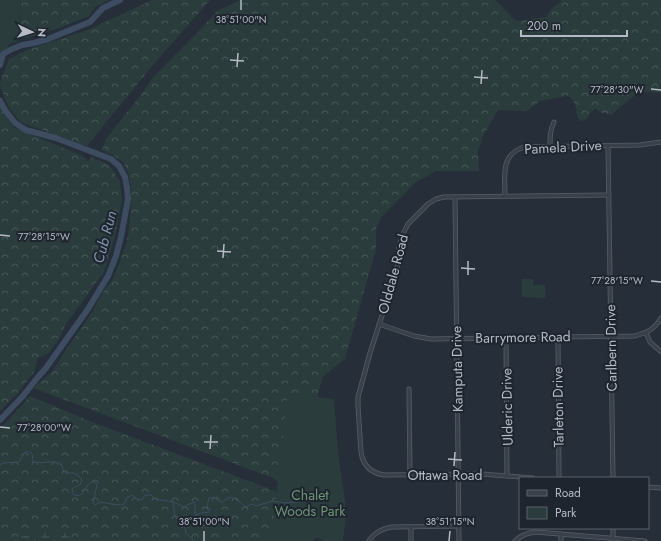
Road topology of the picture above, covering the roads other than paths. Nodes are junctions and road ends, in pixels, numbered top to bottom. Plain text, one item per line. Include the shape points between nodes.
1 (554, 122) dead end
2 (661, 142) edge
3 (608, 145) junction
4 (550, 146) junction
5 (609, 195) junction
6 (505, 196) junction
7 (455, 197) junction
8 (661, 318) edge
9 (380, 324) junction
10 (646, 333) junction
11 (611, 336) junction
12 (558, 337) junction
13 (456, 338) junction
14 (506, 338) junction
15 (661, 352) edge
16 (409, 389) dead end
17 (363, 461) joint
18 (458, 474) junction
19 (410, 475) junction
20 (507, 476) junction
21 (520, 477) edge
22 (559, 477) edge
23 (612, 477) edge
24 (649, 487) edge
25 (661, 488) edge
26 (411, 526) junction
27 (458, 526) junction
28 (613, 529) edge
29 (561, 534) junction
30 (613, 540) edge
31 (369, 541) edge
32 (411, 541) edge
33 (459, 541) edge
34 (515, 541) edge
35 (561, 541) edge
36 (646, 541) edge

1 - 4 street via 550,132
2 - 3 street, Pamela Drive
3 - 4 street, Pamela Drive
3 - 5 street, Carlbern Drive
4 - 6 street, Pamela Drive via 524,147 510,155 505,167
5 - 6 street, Olddale Road
5 - 11 street, Carlbern Drive
6 - 7 street, Olddale Road
7 - 9 street, Olddale Road via 431,202 405,228 400,243 397,270
7 - 13 street, Kamputa Drive
8 - 10 street
9 - 13 street, Barrymore Road via 420,338
9 - 17 street, Olddale Road via 358,397
10 - 11 street, Barrymore Road
10 - 15 street via 650,342
11 - 12 street, Barrymore Road
11 - 23 street, Carlbern Drive
12 - 14 street, Barrymore Road
12 - 22 street, Tarleton Drive
13 - 14 street, Barrymore Road
13 - 18 street, Kamputa Drive
14 - 20 street, Ulderic Drive
16 - 19 street
17 - 19 street, Ottawa Road via 376,473
18 - 19 street, Ottawa Road
18 - 20 street, Ottawa Road
18 - 27 street, Kamputa Drive
20 - 21 street, Ottawa Road
24 - 25 street
26 - 27 street
26 - 31 street via 385,528
26 - 32 street
27 - 33 street, Kamputa Drive
28 - 30 street
29 - 30 street
29 - 34 street via 530,532
29 - 35 street
30 - 36 street

